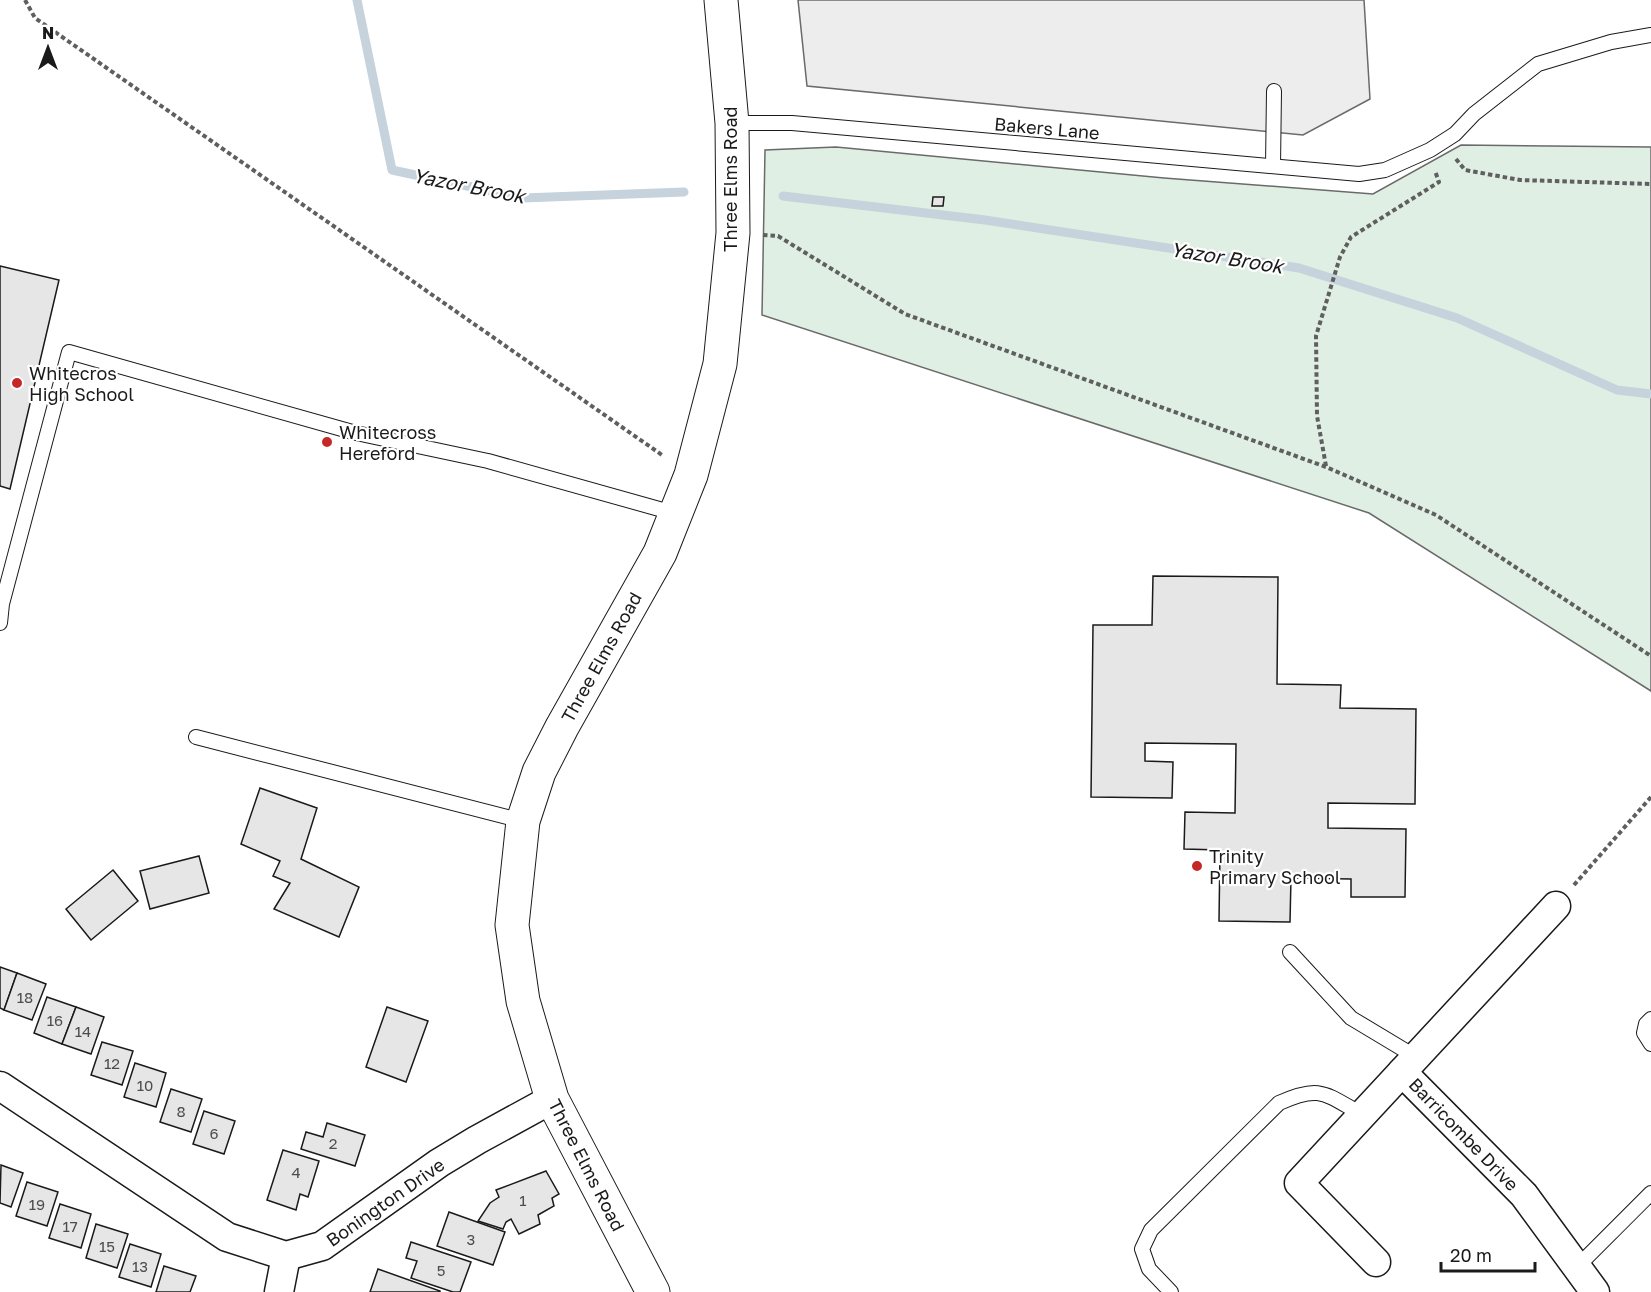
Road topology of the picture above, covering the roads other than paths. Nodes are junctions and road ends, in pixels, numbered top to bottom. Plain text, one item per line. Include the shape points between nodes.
1 (722, 0) edge
2 (1651, 35) edge
3 (1274, 91) dead end
4 (732, 123) junction
5 (1273, 166) junction
6 (677, 514) junction
7 (0, 623) edge
8 (196, 737) dead end
9 (523, 821) junction
10 (1556, 906) road end
11 (1290, 952) dead end
12 (1651, 1018) edge
13 (1651, 1044) edge
14 (1409, 1064) junction
15 (0, 1086) edge
16 (552, 1100) junction
17 (1363, 1114) junction
18 (1651, 1193) edge
19 (286, 1256) junction
20 (1376, 1262) dead end
21 (1576, 1267) junction
22 (279, 1292) edge
23 (653, 1292) edge
24 (1171, 1292) edge
25 (1595, 1292) edge

1 - 4 main road, Three Elms Road
2 - 5 lane, Bakers Lane via 1611,42 1538,64 1474,114 1455,134 1385,170 1359,174
3 - 5 lane
4 - 5 lane, Bakers Lane via 792,123
4 - 6 main road, Three Elms Road via 733,233 720,364
6 - 7 lane via 488,461 356,433 69,352
6 - 9 main road, Three Elms Road via 660,553 539,772
8 - 9 lane
9 - 16 main road, Three Elms Road via 513,925 523,1001
10 - 14 street
11 - 14 lane via 1351,1018
12 - 13 lane via 1644,1033
14 - 17 street, Barricombe Drive
14 - 21 street, Barricombe Drive via 1524,1196
15 - 19 street via 227,1237
16 - 19 street, Bonington Drive via 439,1163 322,1246
16 - 23 main road, Three Elms Road
17 - 20 street, Barricombe Drive via 1299,1183
17 - 24 lane via 1321,1092 1300,1093 1279,1102 1150,1230 1142,1249 1149,1269
18 - 21 lane
19 - 22 street
21 - 25 street, Barricombe Drive

